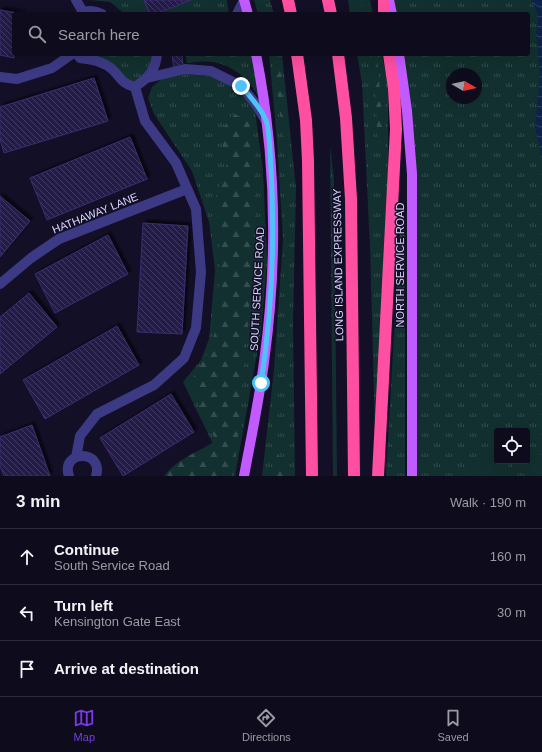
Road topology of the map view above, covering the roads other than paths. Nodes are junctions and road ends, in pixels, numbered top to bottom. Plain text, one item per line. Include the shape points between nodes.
1 (76, 0) edge
2 (244, 0) edge
3 (288, 0) edge
4 (328, 0) edge
5 (384, 0) edge
6 (389, 0) edge
7 (82, 12) edge
8 (238, 12) edge
9 (247, 12) edge
10 (291, 12) edge
11 (331, 12) edge
12 (384, 12) edge
13 (392, 12) edge
14 (69, 56) edge
15 (78, 56) edge
16 (157, 56) edge
17 (256, 56) edge
18 (298, 56) edge
19 (338, 56) edge
20 (389, 56) edge
21 (399, 56) edge
22 (0, 77) edge
23 (147, 78) junction
24 (135, 87) junction
25 (266, 121) junction
26 (187, 189) junction
27 (0, 284) edge
28 (76, 457) junction
29 (69, 476) edge
30 (96, 476) edge
31 (244, 476) edge
32 (312, 476) edge
33 (354, 476) edge
34 (378, 476) edge
35 (412, 476) edge

1 - 7 street
2 - 8 street
2 - 9 main road
3 - 10 highway
4 - 11 highway
5 - 12 highway
6 - 13 main road
14 - 22 street via 52,68 17,79
15 - 24 street via 98,61 112,69 123,83
16 - 23 street via 156,66
17 - 25 main road, SOUTH SERVICE ROAD
18 - 32 highway via 308,160
19 - 33 highway, LONG ISLAND EXPRESSWAY via 346,118 351,199
20 - 34 highway via 396,129
21 - 35 main road, NORTH SERVICE ROAD via 408,118 412,174
23 - 24 street
23 - 25 street via 185,69 211,71 241,86 255,102
24 - 26 street via 145,121 176,163
25 - 31 main road, SOUTH SERVICE ROAD via 273,221 271,296 264,363
26 - 27 street, HATHAWAY LANE via 59,239 30,258
26 - 28 street via 196,209 201,272 196,328 184,358 154,385 96,414 80,436
28 - 29 street via 69,464
28 - 30 street via 86,456 94,461

